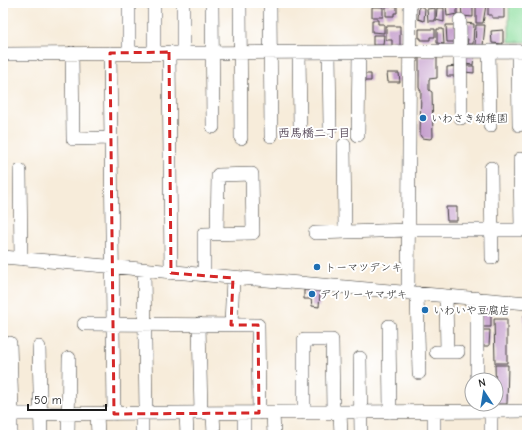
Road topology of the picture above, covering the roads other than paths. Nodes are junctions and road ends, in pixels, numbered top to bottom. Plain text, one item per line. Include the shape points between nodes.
1 (129, 3) edge
2 (154, 3) edge
3 (183, 3) edge
4 (212, 3) edge
5 (240, 3) edge
6 (270, 3) edge
7 (410, 3) edge
8 (460, 20) dead end
9 (461, 51) junction
10 (489, 51) junction
11 (523, 51) edge
12 (129, 52) junction
13 (154, 52) junction
14 (169, 52) junction
15 (183, 52) junction
16 (213, 52) junction
17 (241, 52) junction
18 (270, 52) junction
19 (299, 52) junction
20 (329, 52) junction
21 (359, 52) junction
22 (410, 52) junction
23 (72, 53) junction
24 (110, 53) junction
25 (3, 54) edge
26 (461, 118) dead end
27 (520, 125) dead end
28 (300, 126) dead end
29 (490, 126) dead end
30 (213, 127) dead end
31 (330, 128) dead end
32 (358, 135) dead end
33 (271, 136) dead end
34 (110, 138) junction
35 (241, 138) dead end
36 (344, 145) dead end
37 (520, 159) dead end
38 (491, 168) dead end
39 (20, 171) dead end
40 (409, 230) junction
41 (492, 230) junction
42 (524, 230) edge
43 (345, 231) junction
44 (217, 233) junction
45 (315, 233) dead end
46 (3, 257) edge
47 (492, 258) dead end
48 (21, 259) junction
49 (112, 268) junction
50 (144, 270) junction
51 (171, 273) junction
52 (204, 275) junction
53 (233, 278) junction
54 (412, 293) junction
55 (446, 296) junction
56 (477, 298) junction
57 (527, 303) edge
58 (84, 324) dead end
59 (113, 324) junction
60 (144, 324) junction
61 (200, 324) junction
62 (231, 325) junction
63 (389, 326) dead end
64 (10, 343) dead end
65 (39, 347) dead end
66 (447, 352) dead end
67 (69, 358) dead end
68 (360, 358) dead end
69 (477, 372) edge
70 (419, 373) dead end
71 (464, 409) edge
72 (504, 411) edge
73 (527, 411) edge
74 (304, 412) junction
75 (336, 412) junction
76 (360, 412) junction
77 (390, 412) junction
78 (434, 412) junction
79 (491, 412) edge
80 (144, 413) junction
81 (186, 413) junction
82 (207, 413) junction
83 (244, 413) junction
84 (259, 413) junction
85 (273, 413) junction
86 (8, 414) edge
87 (40, 414) junction
88 (68, 414) junction
89 (97, 414) junction
90 (114, 414) junction
91 (11, 435) edge
92 (41, 435) edge
93 (68, 435) edge
94 (98, 435) edge
95 (142, 435) edge
96 (186, 435) edge
97 (214, 435) edge
98 (244, 435) edge
99 (274, 435) edge
100 (341, 435) edge
101 (361, 435) edge
102 (434, 435) edge
103 (491, 435) edge

1 - 12 street
2 - 13 street
3 - 15 street
4 - 16 street
5 - 17 street
6 - 18 street
7 - 22 street
8 - 9 street
9 - 10 street
9 - 22 street
9 - 26 street
10 - 11 street
10 - 29 street
11 - 27 street
12 - 13 street
12 - 24 street
13 - 14 street
14 - 15 street
14 - 51 street
15 - 16 street
16 - 17 street
16 - 30 street
17 - 18 street
17 - 35 street
18 - 19 street
18 - 33 street
19 - 20 street
19 - 28 street
20 - 21 street
20 - 31 street
21 - 22 street
21 - 32 street
22 - 40 street
23 - 24 street
23 - 25 street
23 - 34 street via 73,139
24 - 34 street
34 - 49 street
36 - 43 street
37 - 42 street
38 - 41 street
39 - 48 street
40 - 41 street
40 - 43 street
40 - 54 street
41 - 42 street
41 - 47 street
43 - 45 street
44 - 44 street via 253,233 252,174 218,175
44 - 52 street via 204,234
46 - 48 street
48 - 49 street
49 - 50 street
49 - 59 street
50 - 51 street
50 - 60 street
51 - 52 street
52 - 53 street
53 - 54 street
53 - 62 street
54 - 55 street
54 - 70 street
55 - 56 street
55 - 66 street
56 - 57 street
56 - 69 street
58 - 59 street
59 - 60 street
59 - 90 street
60 - 61 street
60 - 80 street
61 - 62 street
61 - 82 street
62 - 84 street via 258,325
63 - 77 street
64 - 86 street
65 - 87 street
67 - 88 street
68 - 76 street
71 - 78 street
72 - 73 street
74 - 75 street
74 - 75 street via 304,340 332,340
74 - 85 street
75 - 76 street
75 - 100 street
76 - 77 street
76 - 101 street
77 - 78 street
78 - 102 street
79 - 103 street
80 - 81 street
80 - 90 street
80 - 95 street
81 - 82 street
81 - 96 street
82 - 83 street
82 - 97 street
83 - 84 street
83 - 98 street
84 - 85 street
85 - 99 street
86 - 87 street
86 - 91 street
87 - 88 street
87 - 92 street
88 - 89 street
88 - 93 street
89 - 90 street
89 - 94 street

